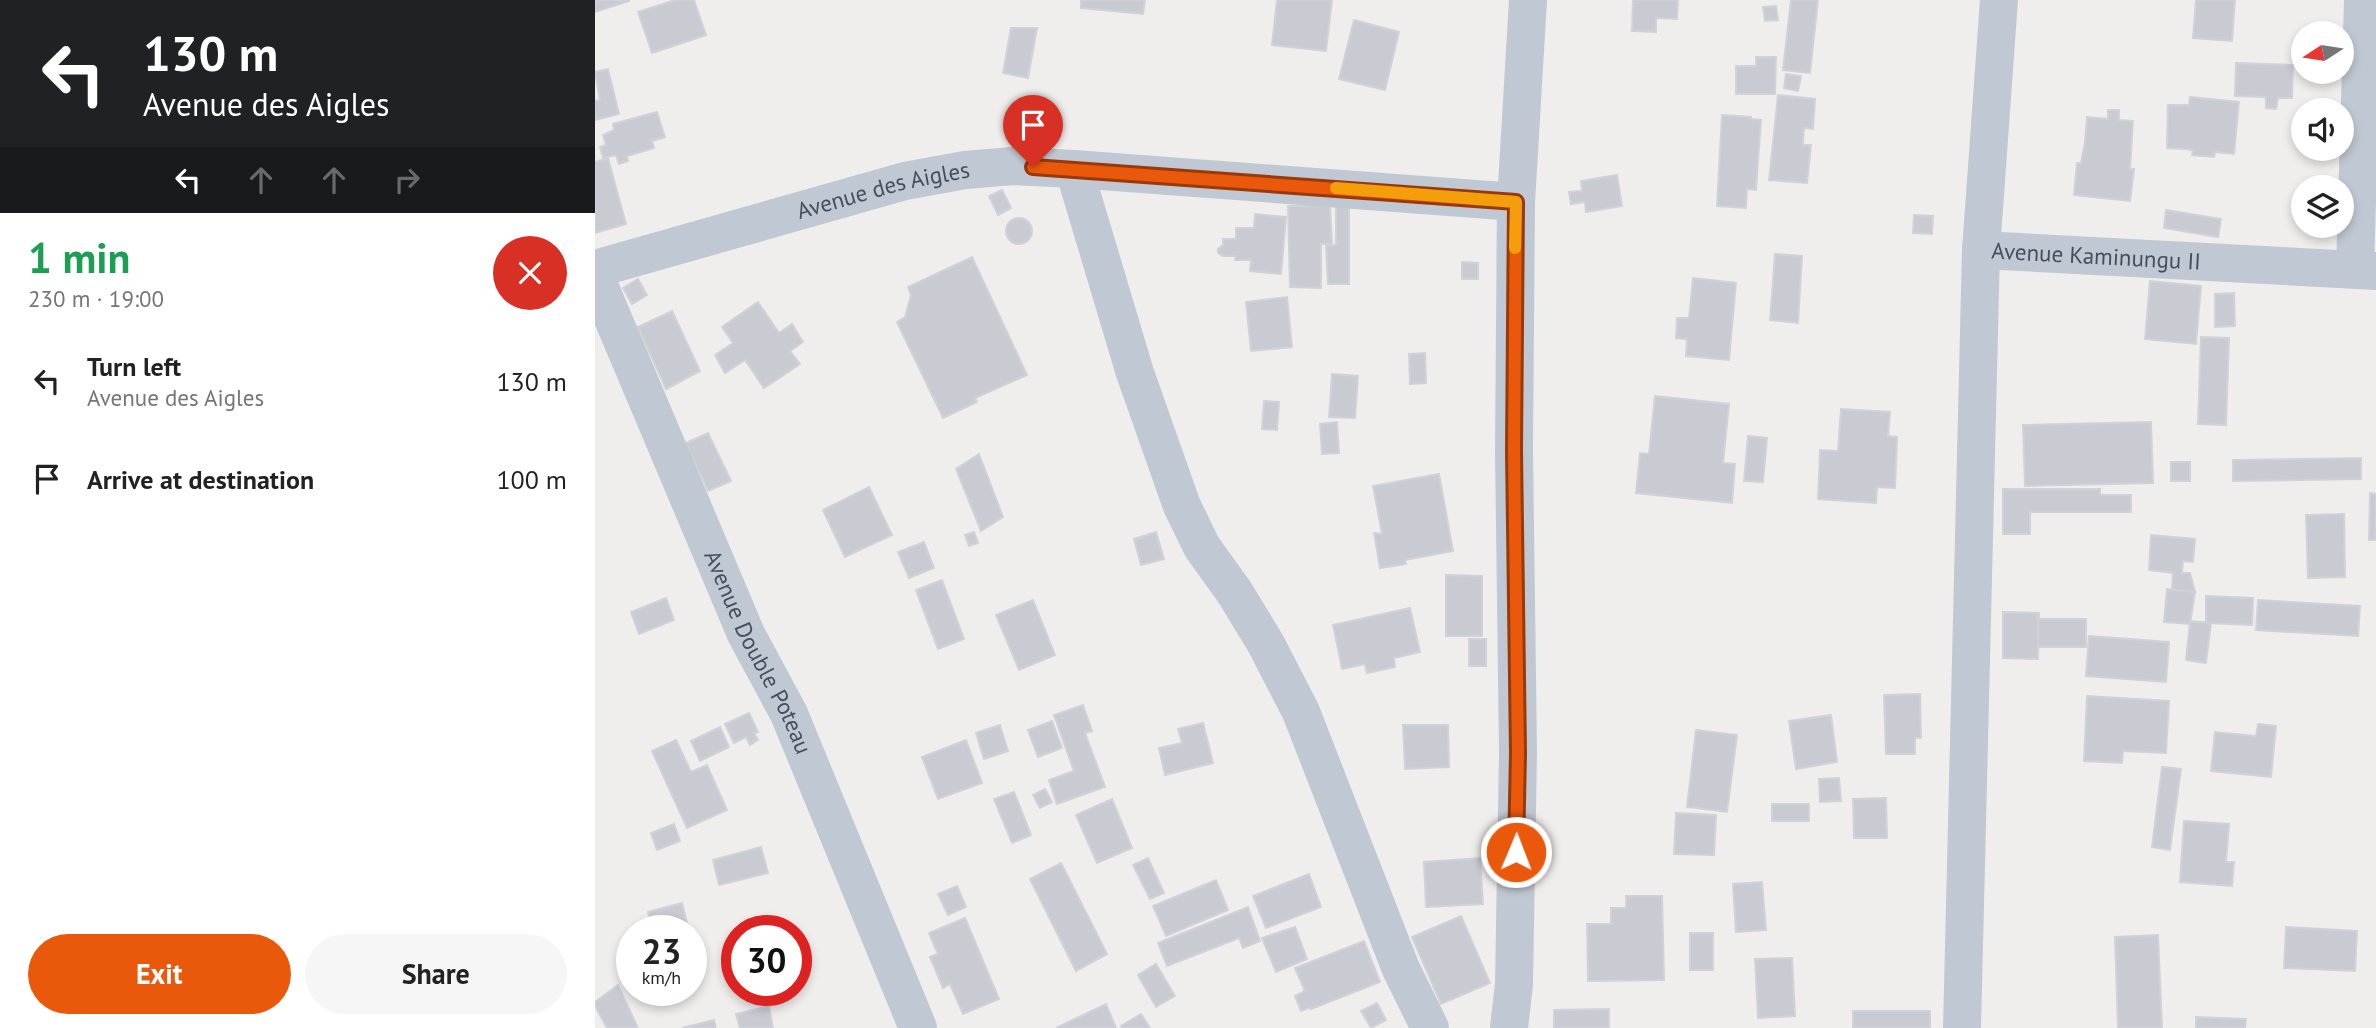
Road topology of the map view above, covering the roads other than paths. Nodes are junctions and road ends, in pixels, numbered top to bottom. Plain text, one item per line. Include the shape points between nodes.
1 (1528, 0) edge
2 (2000, 0) edge
3 (2363, 0) edge
4 (1074, 169) junction
5 (1516, 202) junction
6 (1981, 250) junction
7 (595, 269) edge
8 (2365, 270) edge
9 (595, 276) edge
10 (918, 1028) edge
11 (1430, 1028) edge
12 (1509, 1028) edge
13 (1962, 1028) edge

1 - 5 street
2 - 6 street, Avenue Kaminungu II
3 - 8 street
4 - 5 street, Avenue des Aigles
4 - 7 street, Avenue des Aigles via 1013,166 905,181
4 - 11 street via 1135,373 1182,506 1202,547 1266,643 1301,712 1401,969
5 - 12 street via 1518,753 1514,984
6 - 8 street, Avenue Kaminungu II
6 - 13 street
9 - 10 street, Avenue Double Poteau via 746,634 789,714

